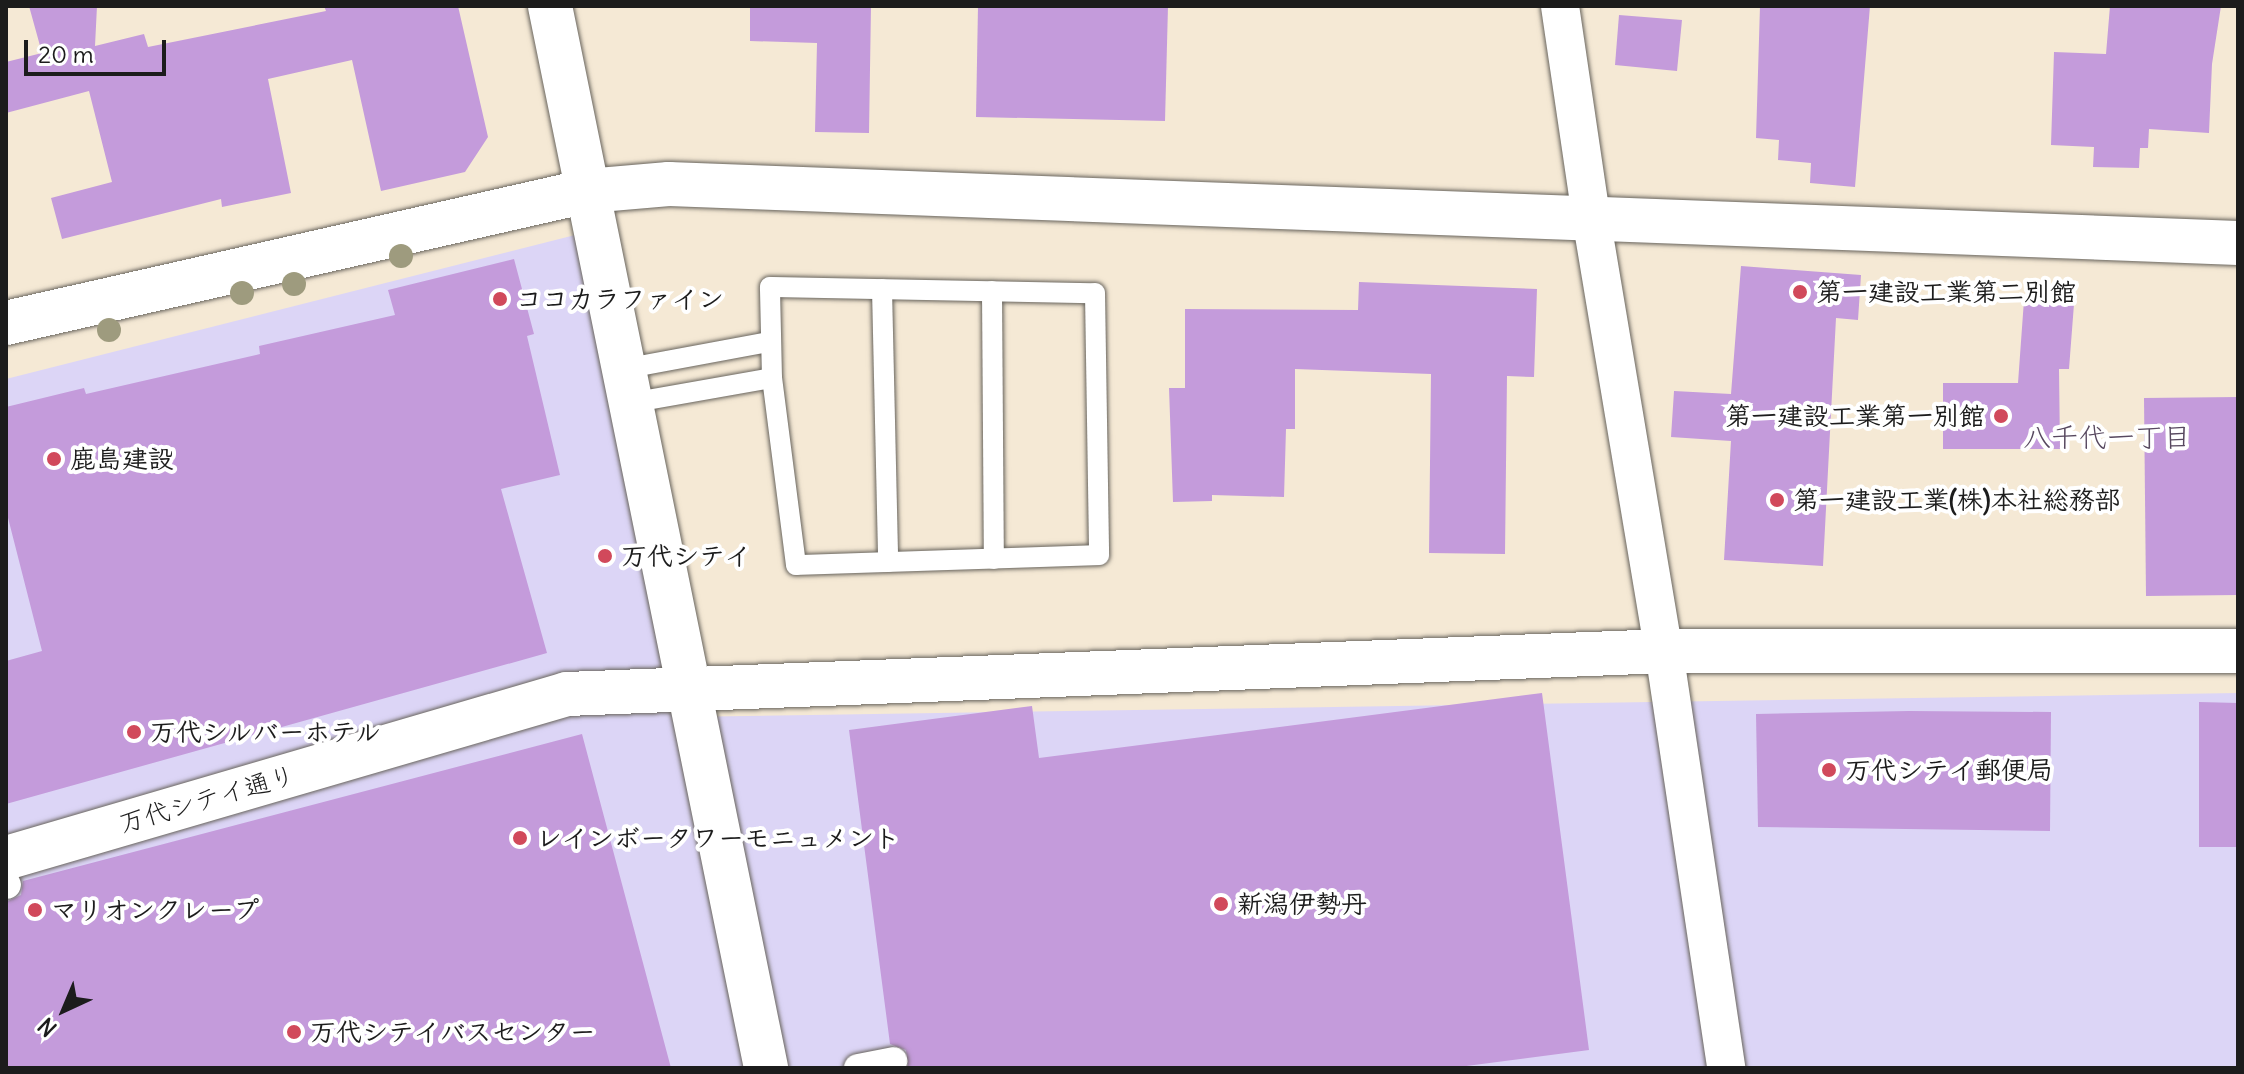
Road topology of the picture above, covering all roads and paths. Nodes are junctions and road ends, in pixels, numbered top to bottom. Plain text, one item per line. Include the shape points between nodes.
1 (550, 6) edge
2 (1560, 6) edge
3 (587, 191) junction
4 (1591, 217) junction
5 (2238, 243) edge
6 (882, 289) junction
7 (992, 291) junction
8 (6, 323) edge
9 (769, 342) junction
10 (772, 378) junction
11 (627, 386) junction
12 (994, 559) junction
13 (888, 562) junction
14 (1664, 651) junction
15 (2238, 651) edge
16 (688, 687) junction
17 (6, 858) edge
18 (893, 1061) dead end
19 (766, 1068) edge
20 (858, 1068) edge
21 (1726, 1068) edge

1 - 3 street
2 - 4 street
3 - 4 street via 669,184
3 - 8 street
3 - 11 street
4 - 5 street
4 - 14 street
6 - 7 lane
6 - 9 lane via 770,287
6 - 13 lane
7 - 12 lane
7 - 12 lane via 1095,293 1099,555
9 - 10 lane
9 - 11 lane
10 - 11 lane
10 - 13 lane via 796,565
11 - 16 street
12 - 13 lane
14 - 15 street, 万代シテイ通り
14 - 16 street, 万代シテイ通り
14 - 21 street
16 - 17 street, 万代シテイ通り via 567,694
16 - 19 street
18 - 20 street

